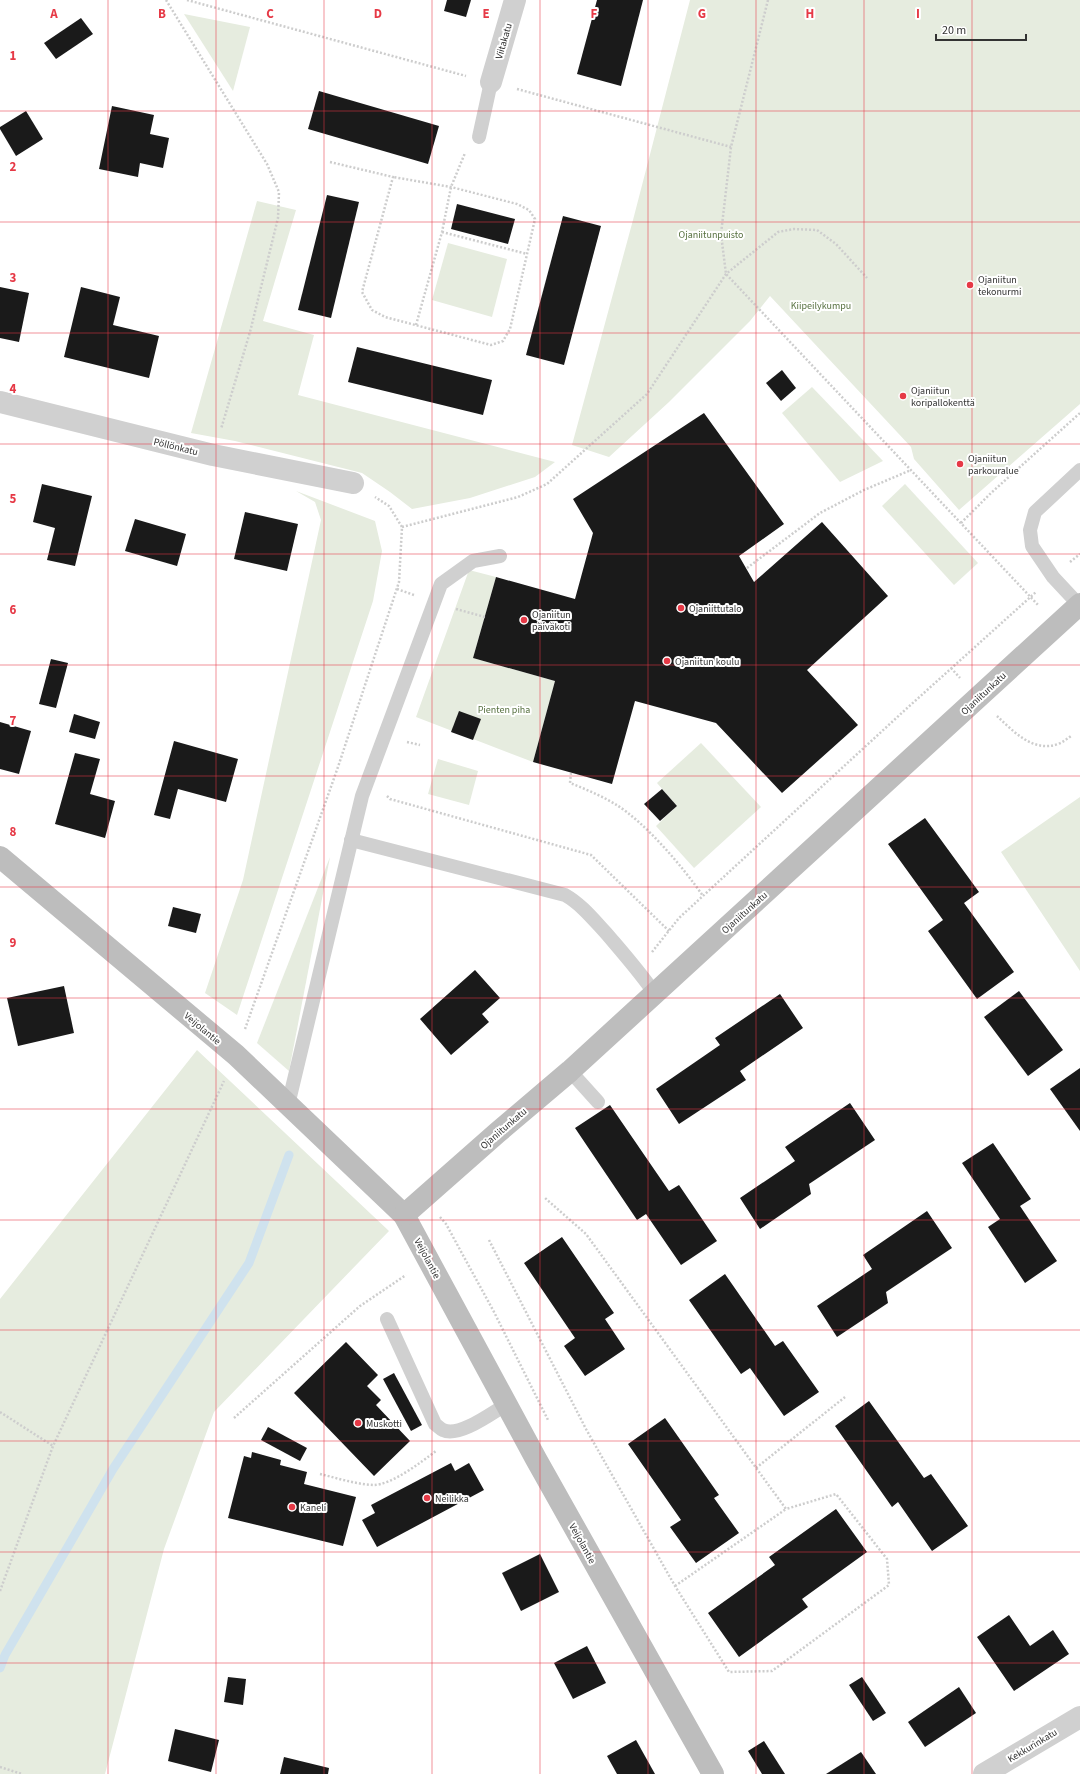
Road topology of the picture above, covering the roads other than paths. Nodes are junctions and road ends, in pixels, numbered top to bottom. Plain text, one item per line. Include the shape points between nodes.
1 (515, 0) edge
2 (491, 82) joint
3 (479, 137) road end
4 (0, 402) edge
5 (1080, 470) edge
6 (353, 484) road end
7 (500, 556) dead end
8 (1080, 605) edge
9 (351, 840) junction
10 (0, 857) edge
11 (655, 994) junction
12 (570, 1071) junction
13 (598, 1102) dead end
14 (288, 1105) junction
15 (404, 1215) junction
16 (387, 1319) dead end
17 (507, 1404) junction
18 (1080, 1716) edge
19 (713, 1774) edge
20 (984, 1774) edge

1 - 2 street, Viitakatu
2 - 3 lane
4 - 6 street, Pöllönkatu via 212,455
5 - 8 lane via 1036,512 1030,530 1032,546 1053,577
7 - 9 lane via 473,561 441,584 362,796
8 - 11 street, Ojaniitunkatu
9 - 11 lane via 565,895 595,921 638,969
9 - 14 lane
10 - 14 street, Veijolantie via 236,1055
11 - 12 street, Ojaniitunkatu
12 - 13 lane
12 - 15 street, Ojaniitunkatu
14 - 15 street, Veijolantie
15 - 17 street, Veijolantie
16 - 17 lane via 436,1424 444,1431 468,1427
17 - 19 street, Veijolantie
18 - 20 street, Kekkurinkatu

